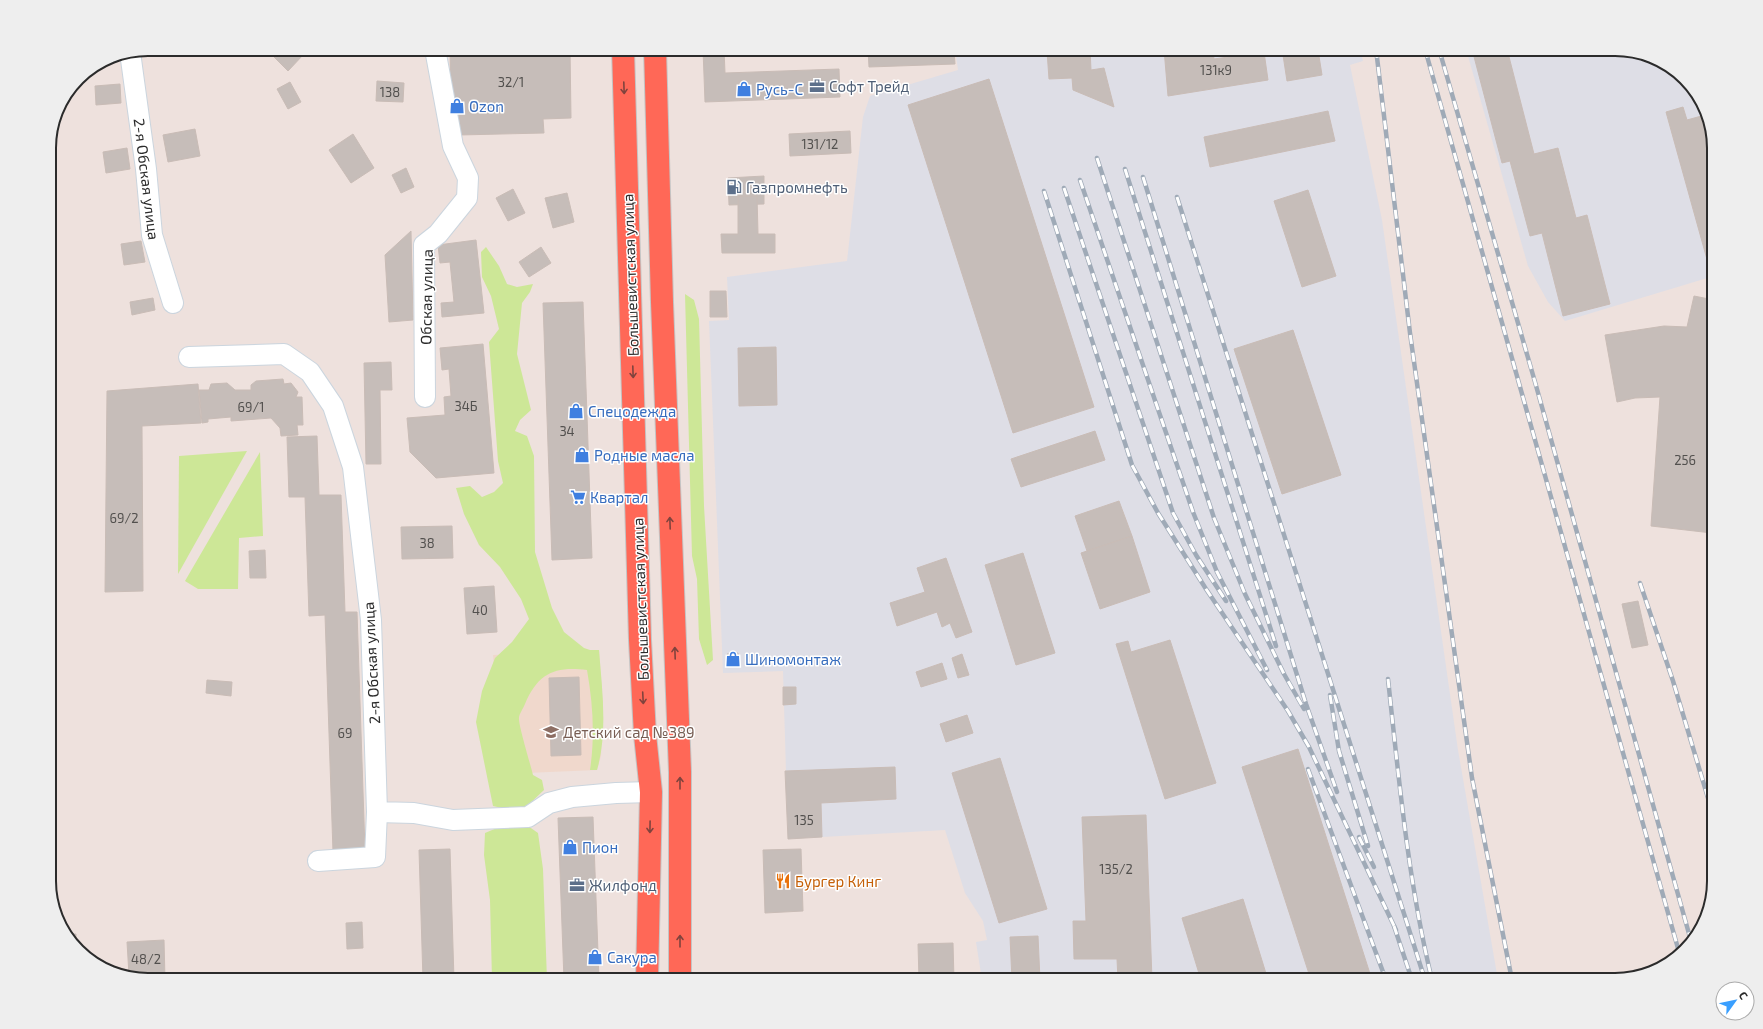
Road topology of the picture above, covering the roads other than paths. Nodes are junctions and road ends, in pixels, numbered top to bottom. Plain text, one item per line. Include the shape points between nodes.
1 (436, 56) edge
2 (623, 56) edge
3 (655, 56) edge
4 (131, 58) edge
5 (173, 303) dead end
6 (189, 357) dead end
7 (426, 397) dead end
8 (650, 792) junction
9 (377, 812) junction
10 (318, 861) dead end
11 (647, 973) edge
12 (680, 973) edge

1 - 7 street, Обская улица via 453,146 468,178 467,198 438,234 424,245
2 -> 8 highway, Большевистская улица via 640,640
12 -> 3 highway, Большевистская улица via 680,772
4 - 5 street, 2-я Обская улица via 152,235
6 - 9 street, 2-я Обская улица via 284,354 310,372 333,406 354,467 370,612
8 - 9 street via 572,797 549,803 528,817 453,820 414,813
8 -> 11 highway, Большевистская улица
9 - 10 street, 2-я Обская улица via 375,857

